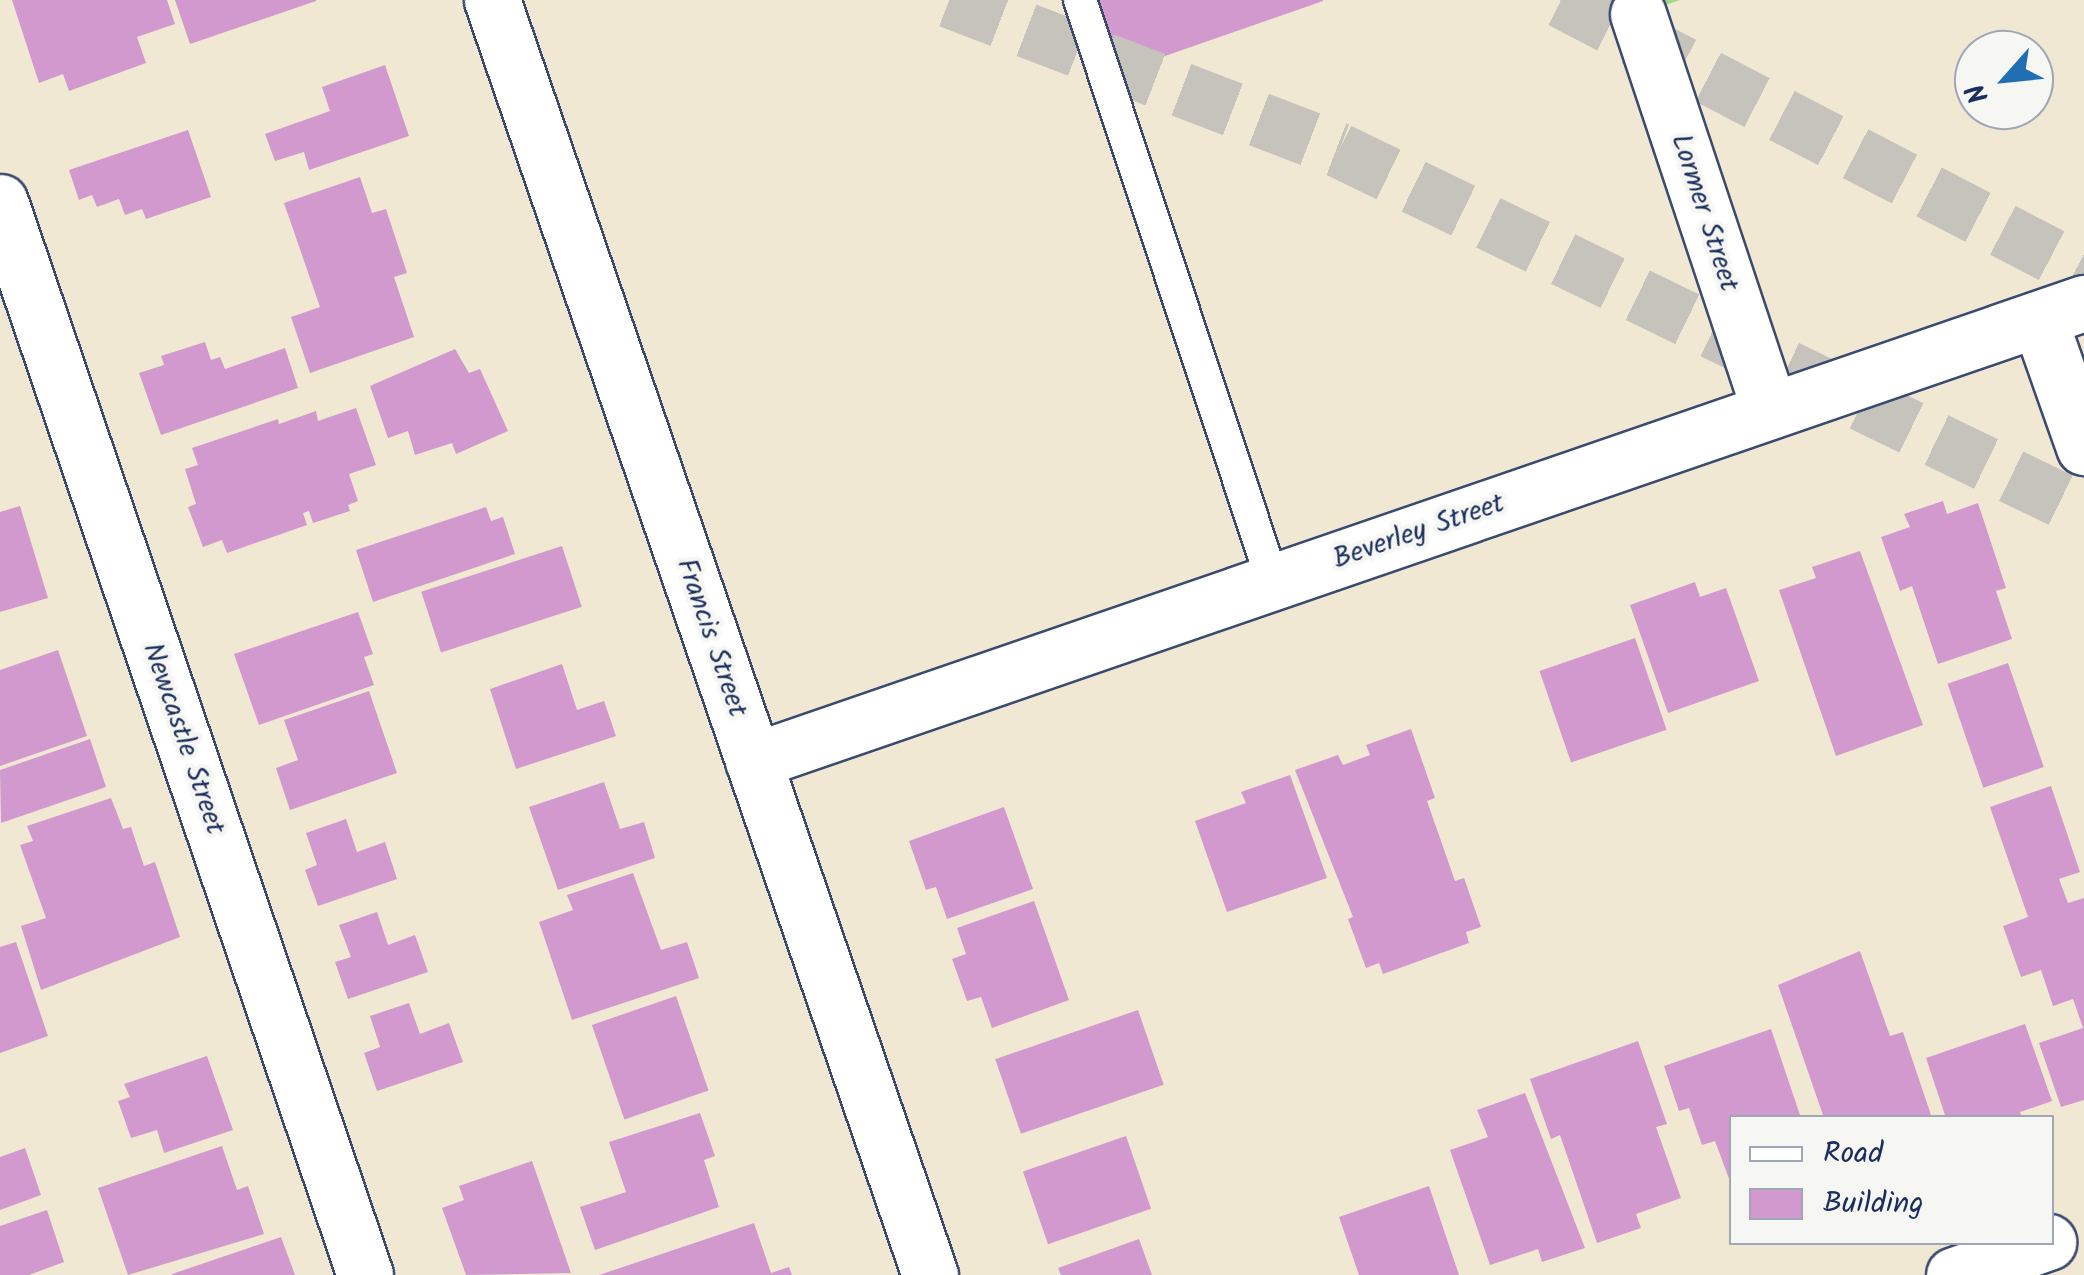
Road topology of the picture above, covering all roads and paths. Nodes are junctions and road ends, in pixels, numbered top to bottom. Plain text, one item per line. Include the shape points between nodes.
1 (492, 0) edge
2 (1080, 0) edge
3 (1638, 14) dead end
4 (0, 202) edge
5 (2062, 311) edge
6 (1770, 411) junction
7 (2084, 448) edge
8 (1274, 582) junction
9 (753, 761) junction
10 (2084, 1230) edge
11 (2054, 1241) edge
12 (2041, 1245) edge
13 (365, 1275) edge
14 (930, 1275) edge
15 (1954, 1275) edge

1 - 9 street, Francis Street
2 - 8 lane
3 - 6 street, Lormer Street
4 - 13 street, Newcastle Street
5 - 6 street, Beverley Street
5 - 7 street
6 - 8 street, Beverley Street
8 - 9 street, Beverley Street
9 - 14 street, Francis Street
10 - 11 street
12 - 15 street

